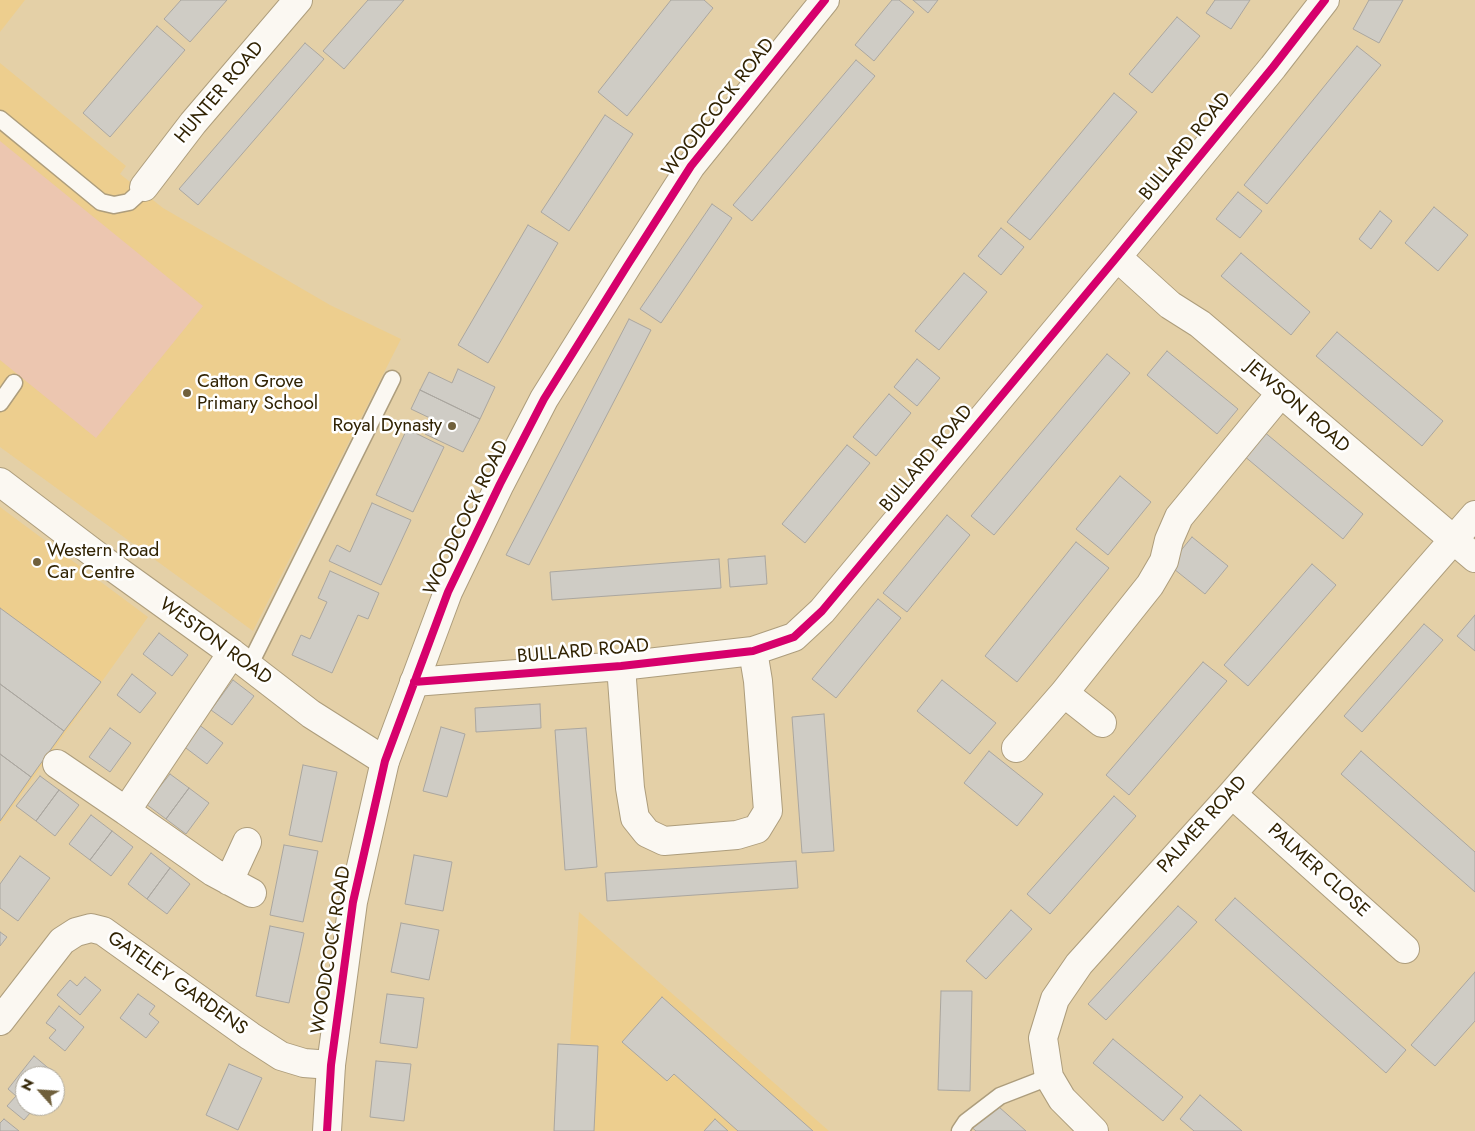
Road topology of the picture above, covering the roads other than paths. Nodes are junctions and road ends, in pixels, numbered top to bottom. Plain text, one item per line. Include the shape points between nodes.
1 (298, 0) edge
2 (825, 0) edge
3 (1325, 0) edge
4 (0, 120) edge
5 (144, 187) joint
6 (1117, 257) junction
7 (392, 379) dead end
8 (14, 383) dead end
9 (1281, 393) junction
10 (0, 403) edge
11 (0, 482) edge
12 (1475, 515) edge
13 (1453, 540) junction
14 (1475, 558) edge
15 (753, 651) junction
16 (241, 660) junction
17 (621, 666) junction
18 (414, 682) junction
19 (1064, 693) junction
20 (1102, 724) dead end
21 (1016, 748) dead end
22 (385, 761) junction
23 (57, 764) dead end
24 (1232, 794) junction
25 (126, 811) junction
26 (248, 842) dead end
27 (1405, 949) dead end
28 (0, 1021) edge
29 (330, 1065) junction
30 (1049, 1077) junction
31 (327, 1131) edge
32 (960, 1131) edge
33 (1094, 1131) edge

1 - 5 street, HUNTER ROAD via 193,123
2 - 18 street, WOODCOCK ROAD via 691,166 544,400 448,592
3 - 6 street, BULLARD ROAD
4 - 5 lane via 101,202 114,205 129,202
6 - 9 street, JEWSON ROAD via 1170,305 1200,324
6 - 15 street, BULLARD ROAD via 822,611 794,636
7 - 16 lane
8 - 10 lane
9 - 13 street, JEWSON ROAD
9 - 19 street via 1179,517 1164,561 1150,585
11 - 16 street, WESTON ROAD
12 - 13 street, PALMER ROAD
13 - 14 street, JEWSON ROAD
13 - 24 street, PALMER ROAD
15 - 17 street, BULLARD ROAD
15 - 17 street, BULLARD ROAD via 768,811 757,829 737,835 664,841 647,833 635,818
16 - 22 street, WESTON ROAD via 311,714
16 - 25 street
17 - 18 street, BULLARD ROAD
18 - 22 street, WOODCOCK ROAD
19 - 20 street
19 - 21 street
22 - 29 street, WOODCOCK ROAD via 353,902
23 - 25 street
24 - 27 street, PALMER CLOSE
24 - 30 street, PALMER ROAD via 1079,964 1055,999 1043,1038
25 - 26 street via 241,887
28 - 29 street, GATELEY GARDENS via 62,941 91,928 103,931 281,1056 304,1063
29 - 31 street, WOODCOCK ROAD
30 - 32 lane via 1000,1096 966,1122
30 - 33 street, PALMER ROAD via 1062,1099

